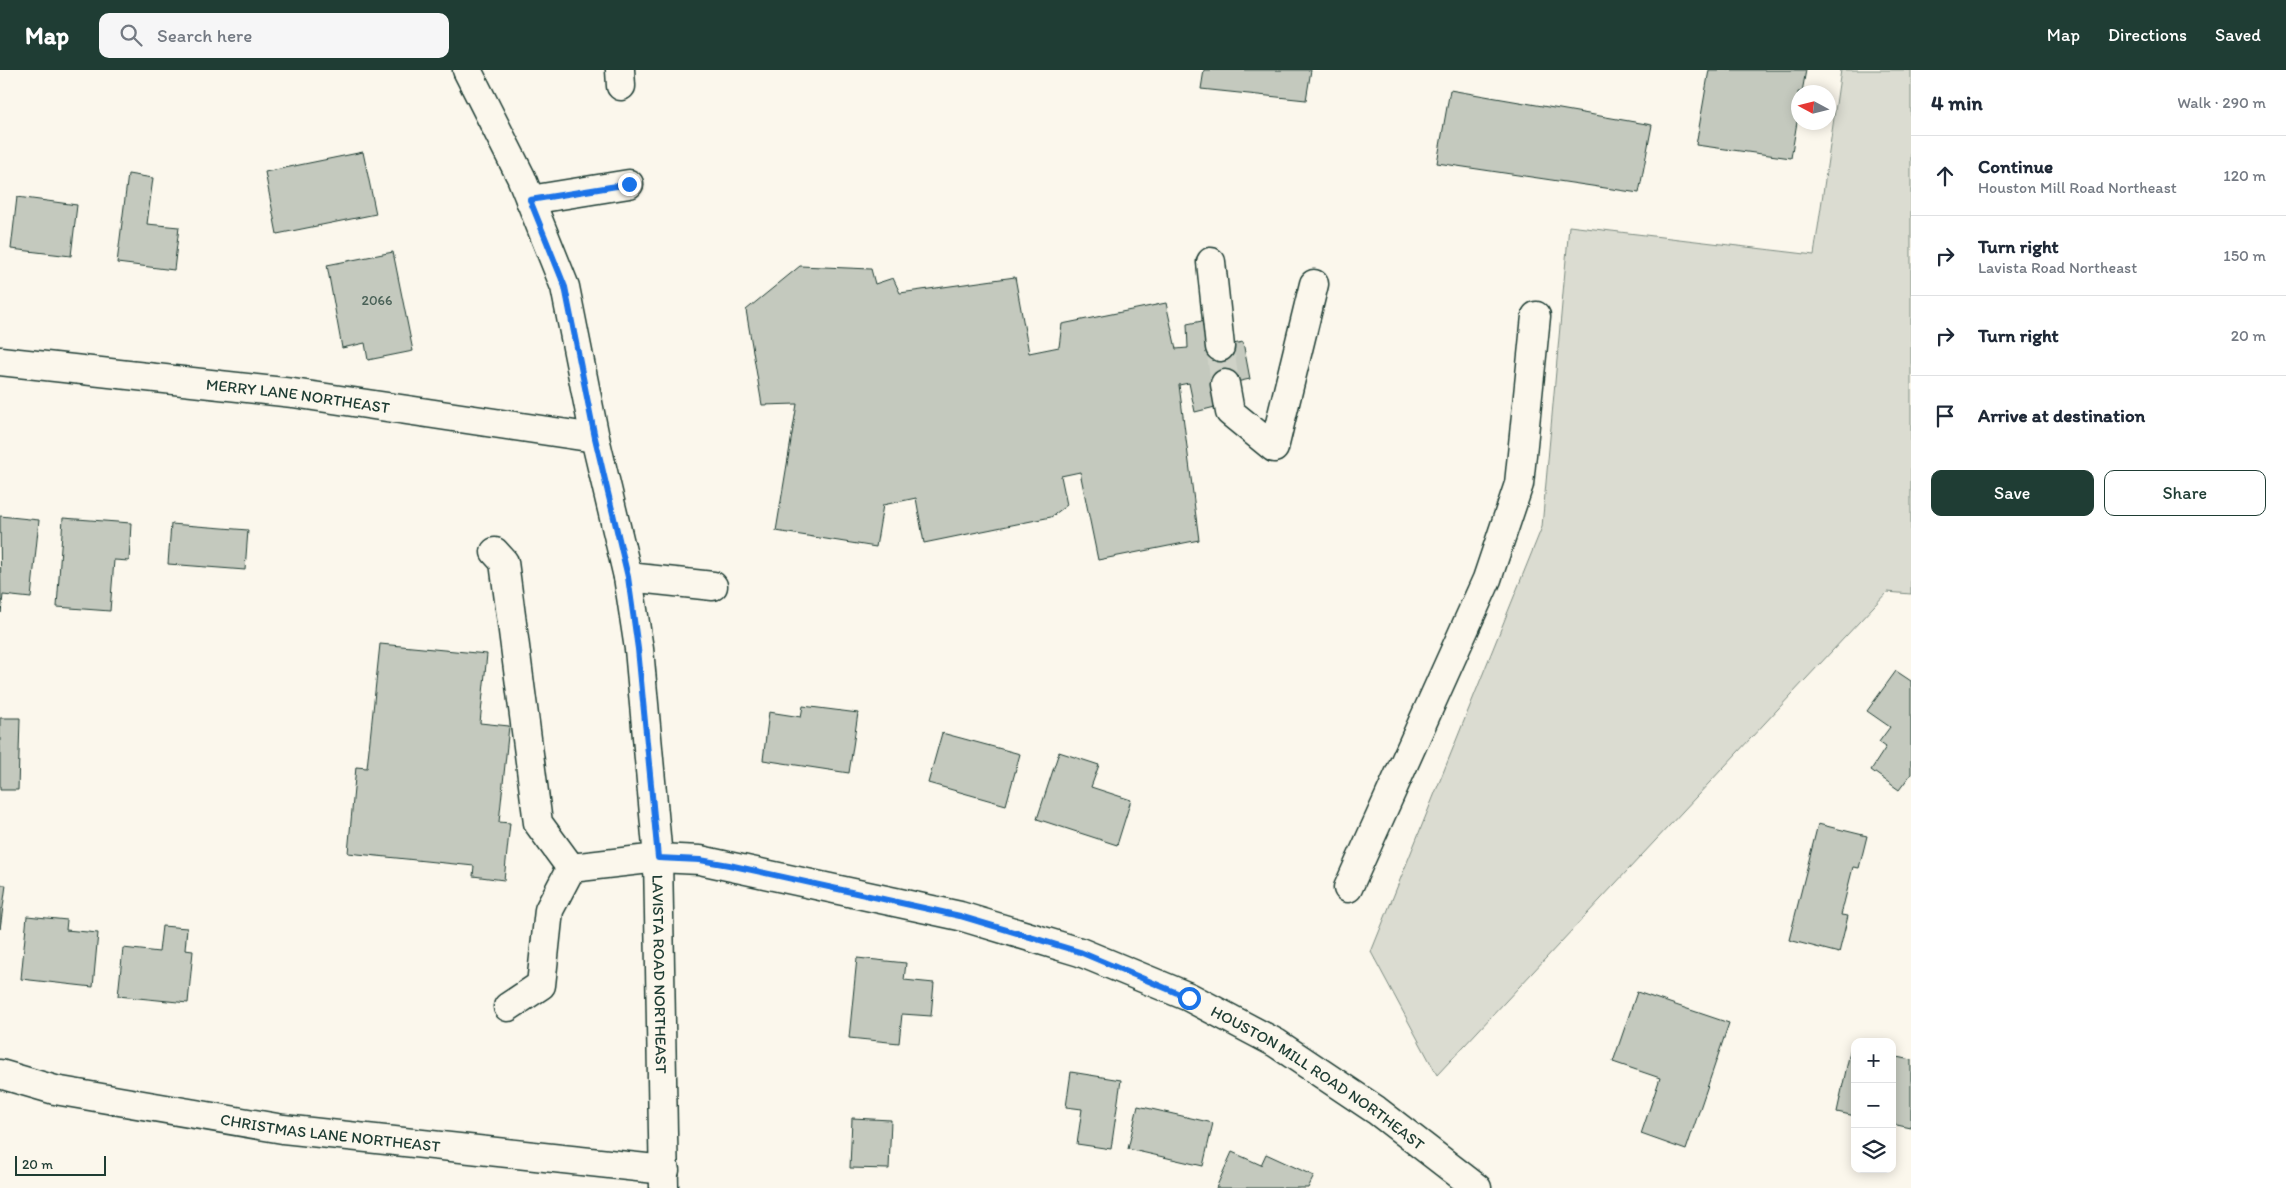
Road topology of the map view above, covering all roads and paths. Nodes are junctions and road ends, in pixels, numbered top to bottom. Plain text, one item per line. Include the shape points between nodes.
1 (468, 70) edge
2 (629, 184) dead end
3 (530, 200) junction
4 (1211, 262) dead end
5 (1314, 284) dead end
6 (1536, 316) dead end
7 (1220, 347) tunnel mouth
8 (0, 361) edge
9 (1225, 384) tunnel mouth
10 (595, 438) junction
11 (495, 552) dead end
12 (628, 577) junction
13 (713, 586) dead end
14 (658, 858) junction
15 (571, 868) junction
16 (1348, 888) dead end
17 (508, 1007) dead end
18 (0, 1074) edge
19 (664, 1179) edge
20 (1477, 1188) edge

1 - 3 street, LAVISTA ROAD NORTHEAST
2 - 3 street
3 - 10 street, LAVISTA ROAD NORTHEAST via 565,287
4 - 7 street
5 - 9 street via 1274,448 1230,412
6 - 16 street via 1519,484 1487,579
8 - 10 street, MERRY LANE NORTHEAST via 293,393
10 - 12 street, LAVISTA ROAD NORTHEAST
11 - 15 street via 504,562 538,822
12 - 13 street
12 - 14 street, LAVISTA ROAD NORTHEAST
14 - 15 street, HOUSTON MILL ROAD NORTHEAST
14 - 19 street, LAVISTA ROAD NORTHEAST
14 - 20 street, HOUSTON MILL ROAD NORTHEAST via 729,865 941,912 1080,952 1189,998 1276,1043 1376,1110
15 - 17 street via 549,910 541,985
18 - 19 street, CHRISTMAS LANE NORTHEAST via 55,1090 282,1129

